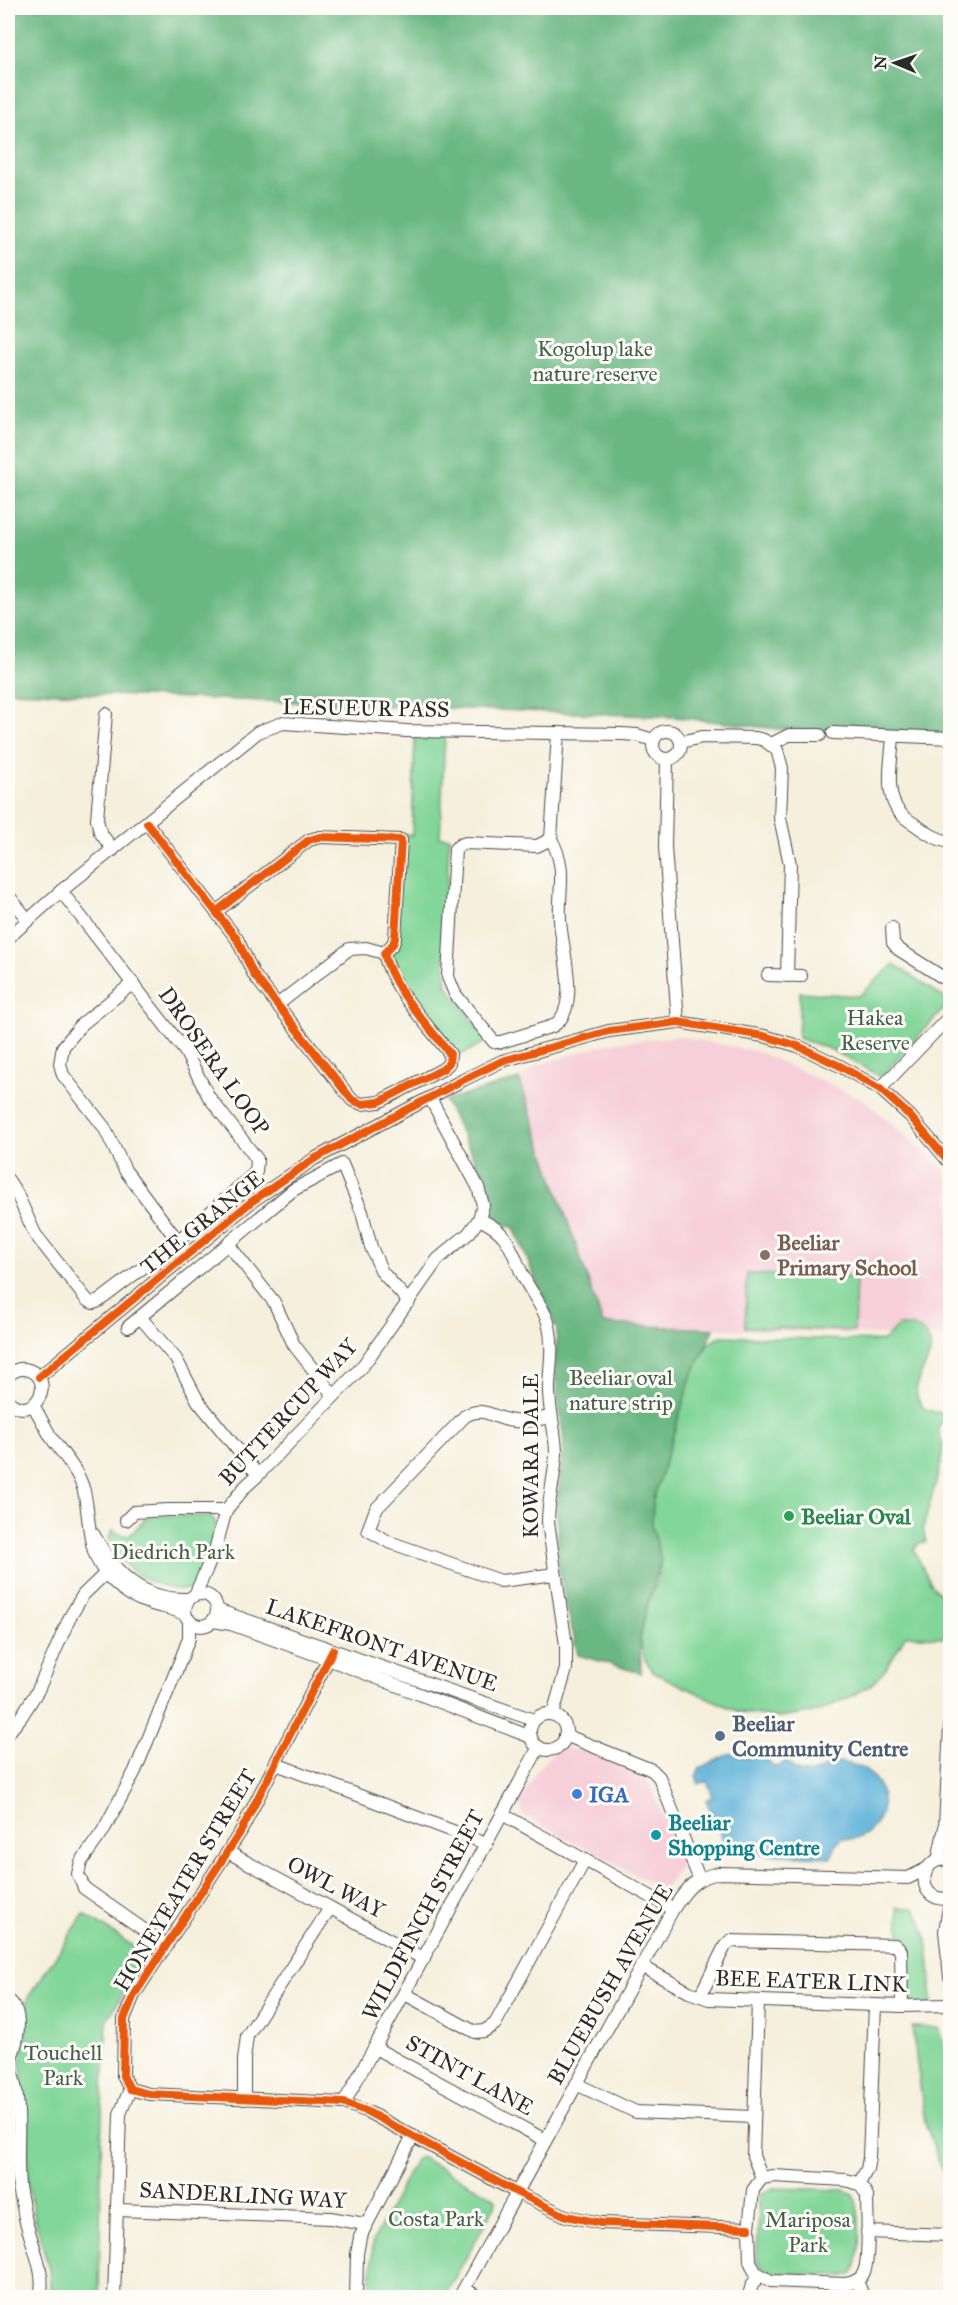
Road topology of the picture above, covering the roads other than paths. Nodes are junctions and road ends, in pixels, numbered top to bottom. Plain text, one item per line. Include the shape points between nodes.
1 (106, 714) dead end
2 (558, 733) junction
3 (833, 733) dead end
4 (820, 735) dead end
5 (893, 736) junction
6 (951, 738) edge
7 (653, 740) junction
8 (681, 742) junction
9 (771, 744) junction
10 (667, 760) junction
11 (147, 823) junction
12 (551, 839) junction
13 (951, 842) edge
14 (113, 850) junction
15 (61, 891) junction
16 (8, 895) edge
17 (217, 911) junction
18 (28, 920) junction
19 (892, 928) dead end
20 (8, 938) edge
21 (384, 953) junction
22 (768, 975) dead end
23 (787, 976) junction
24 (801, 976) dead end
25 (951, 982) edge
26 (133, 983) junction
27 (277, 1005) junction
28 (951, 1016) edge
29 (678, 1022) junction
30 (880, 1089) junction
31 (430, 1098) junction
32 (950, 1161) edge
33 (8, 1180) edge
34 (479, 1219) junction
35 (178, 1241) junction
36 (228, 1244) junction
37 (409, 1302) junction
38 (140, 1317) junction
39 (128, 1327) dead end
40 (8, 1373) edge
41 (39, 1377) junction
42 (334, 1396) junction
43 (8, 1401) edge
44 (33, 1405) junction
45 (13, 1410) edge
46 (551, 1417) junction
47 (258, 1476) junction
48 (226, 1510) junction
49 (126, 1520) dead end
50 (215, 1550) junction
51 (109, 1570) junction
52 (555, 1574) junction
53 (209, 1596) junction
54 (192, 1597) junction
55 (188, 1618) junction
56 (213, 1618) junction
57 (183, 1654) junction
58 (330, 1654) junction
59 (553, 1714) junction
60 (534, 1720) junction
61 (951, 1726) edge
62 (8, 1733) edge
63 (565, 1735) junction
64 (531, 1737) junction
65 (539, 1748) junction
66 (276, 1764) junction
67 (502, 1814) junction
68 (945, 1827) junction
69 (487, 1844) junction
70 (228, 1852) junction
71 (951, 1852) edge
72 (585, 1860) junction
73 (939, 1863) edge
74 (699, 1878) junction
75 (908, 1878) junction
76 (926, 1886) junction
77 (936, 1897) junction
78 (951, 1898) edge
79 (951, 1902) edge
80 (330, 1908) junction
81 (673, 1909) junction
82 (945, 1922) junction
83 (167, 1946) junction
84 (424, 1959) junction
85 (641, 1966) junction
86 (951, 1977) edge
87 (405, 1994) junction
88 (700, 1996) junction
89 (8, 2000) edge
90 (758, 2001) junction
91 (875, 2005) junction
92 (951, 2005) edge
93 (902, 2006) junction
94 (375, 2048) junction
95 (8, 2062) edge
96 (576, 2084) junction
97 (130, 2089) junction
98 (244, 2099) junction
99 (345, 2103) junction
100 (753, 2117) junction
101 (413, 2136) junction
102 (545, 2140) junction
103 (762, 2178) junction
104 (859, 2184) junction
105 (13, 2186) edge
106 (518, 2193) junction
107 (118, 2210) junction
108 (365, 2224) junction
109 (749, 2228) junction
110 (867, 2232) junction
111 (951, 2235) edge
112 (759, 2276) junction
113 (857, 2281) junction
114 (462, 2293) edge
115 (39, 2298) edge
116 (114, 2298) edge
117 (356, 2298) edge
118 (481, 2298) edge
119 (748, 2298) edge
120 (864, 2298) edge

1 - 14 street via 97,819 100,832
2 - 7 street, LESUEUR PASS via 636,735
2 - 11 street, LESUEUR PASS via 283,723 258,732
2 - 12 street
3 - 5 street
4 - 9 street via 789,735
5 - 6 street
5 - 13 street via 891,791 896,808 925,832
7 - 8 street, LESUEUR PASS via 657,734 671,731
7 - 10 street via 654,754
8 - 9 street via 702,737 756,738
8 - 10 street via 678,754
9 - 23 street via 782,768 780,818 790,864
10 - 29 street via 665,847
11 - 14 street, LESUEUR PASS
11 - 17 street
12 - 12 street via 537,846 466,843 455,849 448,976 455,994 494,1042 553,1026 564,1012 568,975 560,917 562,868
14 - 15 street, LESUEUR PASS
15 - 18 street, LESUEUR PASS
15 - 26 street, DROSERA LOOP
16 - 18 street
17 - 21 street via 309,840 400,840 395,938
17 - 27 street via 237,939 254,975
18 - 20 street, LESUEUR PASS
19 - 25 street via 898,949
21 - 27 street via 349,949
21 - 27 street via 392,979 451,1058 447,1066 379,1102 362,1104 347,1096
22 - 23 street
23 - 24 street
26 - 35 street via 82,1024 63,1047 60,1064 63,1075 104,1127 125,1170
26 - 35 street, DROSERA LOOP via 185,1051 208,1097 258,1163 256,1172
28 - 30 street
29 - 30 street, THE GRANGE via 783,1040
29 - 31 street, THE GRANGE via 609,1031 513,1057
30 - 32 street, THE GRANGE
31 - 34 street via 478,1187 483,1205
31 - 41 street, THE GRANGE via 314,1159 251,1203
33 - 35 street, DROSERA LOOP via 35,1234 90,1302 99,1301
34 - 37 street, BUTTERCUP WAY via 469,1233 438,1259
34 - 46 street, KOWARA DALE via 505,1235 547,1320 553,1346
36 - 37 street via 293,1190 342,1164 382,1272
36 - 38 street
36 - 42 street via 274,1302 294,1345
37 - 42 street, BUTTERCUP WAY via 362,1367
38 - 39 street
38 - 47 street via 176,1359 198,1401
40 - 41 street via 22,1368
41 - 44 street via 42,1389
42 - 47 street, BUTTERCUP WAY
43 - 45 street
44 - 45 street
44 - 51 street via 79,1475 89,1526
46 - 52 street, KOWARA DALE via 556,1457 548,1522
46 - 52 street via 516,1422 498,1419 484,1411 465,1416 376,1509 368,1530 389,1542 501,1581
47 - 48 street, BUTTERCUP WAY
48 - 49 street via 134,1512
48 - 50 street, BUTTERCUP WAY
50 - 53 street, BUTTERCUP WAY
50 - 54 street, BUTTERCUP WAY
51 - 54 street via 152,1594 174,1600
51 - 55 street via 126,1592 181,1611
51 - 62 street via 83,1595 38,1690
52 - 59 street, KOWARA DALE via 567,1669
53 - 54 street
53 - 56 street via 215,1602
54 - 55 street via 185,1607
55 - 56 street via 200,1626
55 - 57 street via 189,1638
56 - 57 street
56 - 58 street, LAKEFRONT AVENUE
57 - 83 street via 135,1771 103,1832 81,1862 78,1874 84,1888
58 - 60 street, LAKEFRONT AVENUE
58 - 64 street, LAKEFRONT AVENUE
58 - 66 street, HONEYEATER STREET
59 - 60 street
59 - 63 street via 564,1724
60 - 64 street
61 - 68 street
63 - 65 street via 554,1748
63 - 74 street via 652,1770 659,1777
64 - 65 street
65 - 67 street, WILDFINCH STREET
66 - 69 street
66 - 70 street, HONEYEATER STREET
67 - 69 street, WILDFINCH STREET
67 - 72 street
68 - 71 street
68 - 73 street
69 - 84 street, WILDFINCH STREET
70 - 80 street, OWL WAY
70 - 83 street, HONEYEATER STREET
72 - 81 street
72 - 87 street via 495,2024 475,2032
73 - 75 street, BLUEBUSH AVENUE
73 - 76 street via 924,1877
74 - 75 street, BLUEBUSH AVENUE via 728,1873
74 - 81 street, BLUEBUSH AVENUE
75 - 76 street, BLUEBUSH AVENUE
76 - 77 street
77 - 78 street
77 - 82 street
79 - 82 street
80 - 84 street, OWL WAY
80 - 98 street via 247,2036
81 - 85 street, BLUEBUSH AVENUE
82 - 86 street
83 - 97 street, HONEYEATER STREET via 134,1995 124,2019 123,2076
84 - 87 street, WILDFINCH STREET
85 - 88 street, BEE EATER LINK
85 - 96 street, BLUEBUSH AVENUE
87 - 94 street, WILDFINCH STREET
88 - 90 street, BEE EATER LINK
88 - 93 street via 730,1941 895,1945 901,1951
89 - 95 street via 17,2011 14,2051
90 - 91 street, BEE EATER LINK
90 - 100 street
91 - 93 street, BEE EATER LINK
91 - 104 street via 869,2158
92 - 93 street, BEE EATER LINK
94 - 99 street, WILDFINCH STREET
94 - 102 street, STINT LANE
95 - 105 street via 19,2101
96 - 100 street via 636,2112
96 - 102 street, BLUEBUSH AVENUE
97 - 98 street via 148,2094
97 - 107 street via 120,2114
98 - 99 street
99 - 101 street
100 - 103 street via 753,2156
101 - 106 street
101 - 108 street
102 - 106 street, BLUEBUSH AVENUE
103 - 104 street via 845,2180
103 - 109 street via 753,2190
104 - 110 street via 867,2196
105 - 115 street via 43,2280
106 - 109 street via 588,2222
106 - 114 street, BLUEBUSH AVENUE
107 - 108 street, SANDERLING WAY via 330,2218
107 - 116 street
108 - 117 street via 357,2254
109 - 112 street via 751,2267
110 - 111 street
110 - 113 street via 866,2266
112 - 113 street via 771,2281
112 - 119 street
113 - 120 street
114 - 118 street

